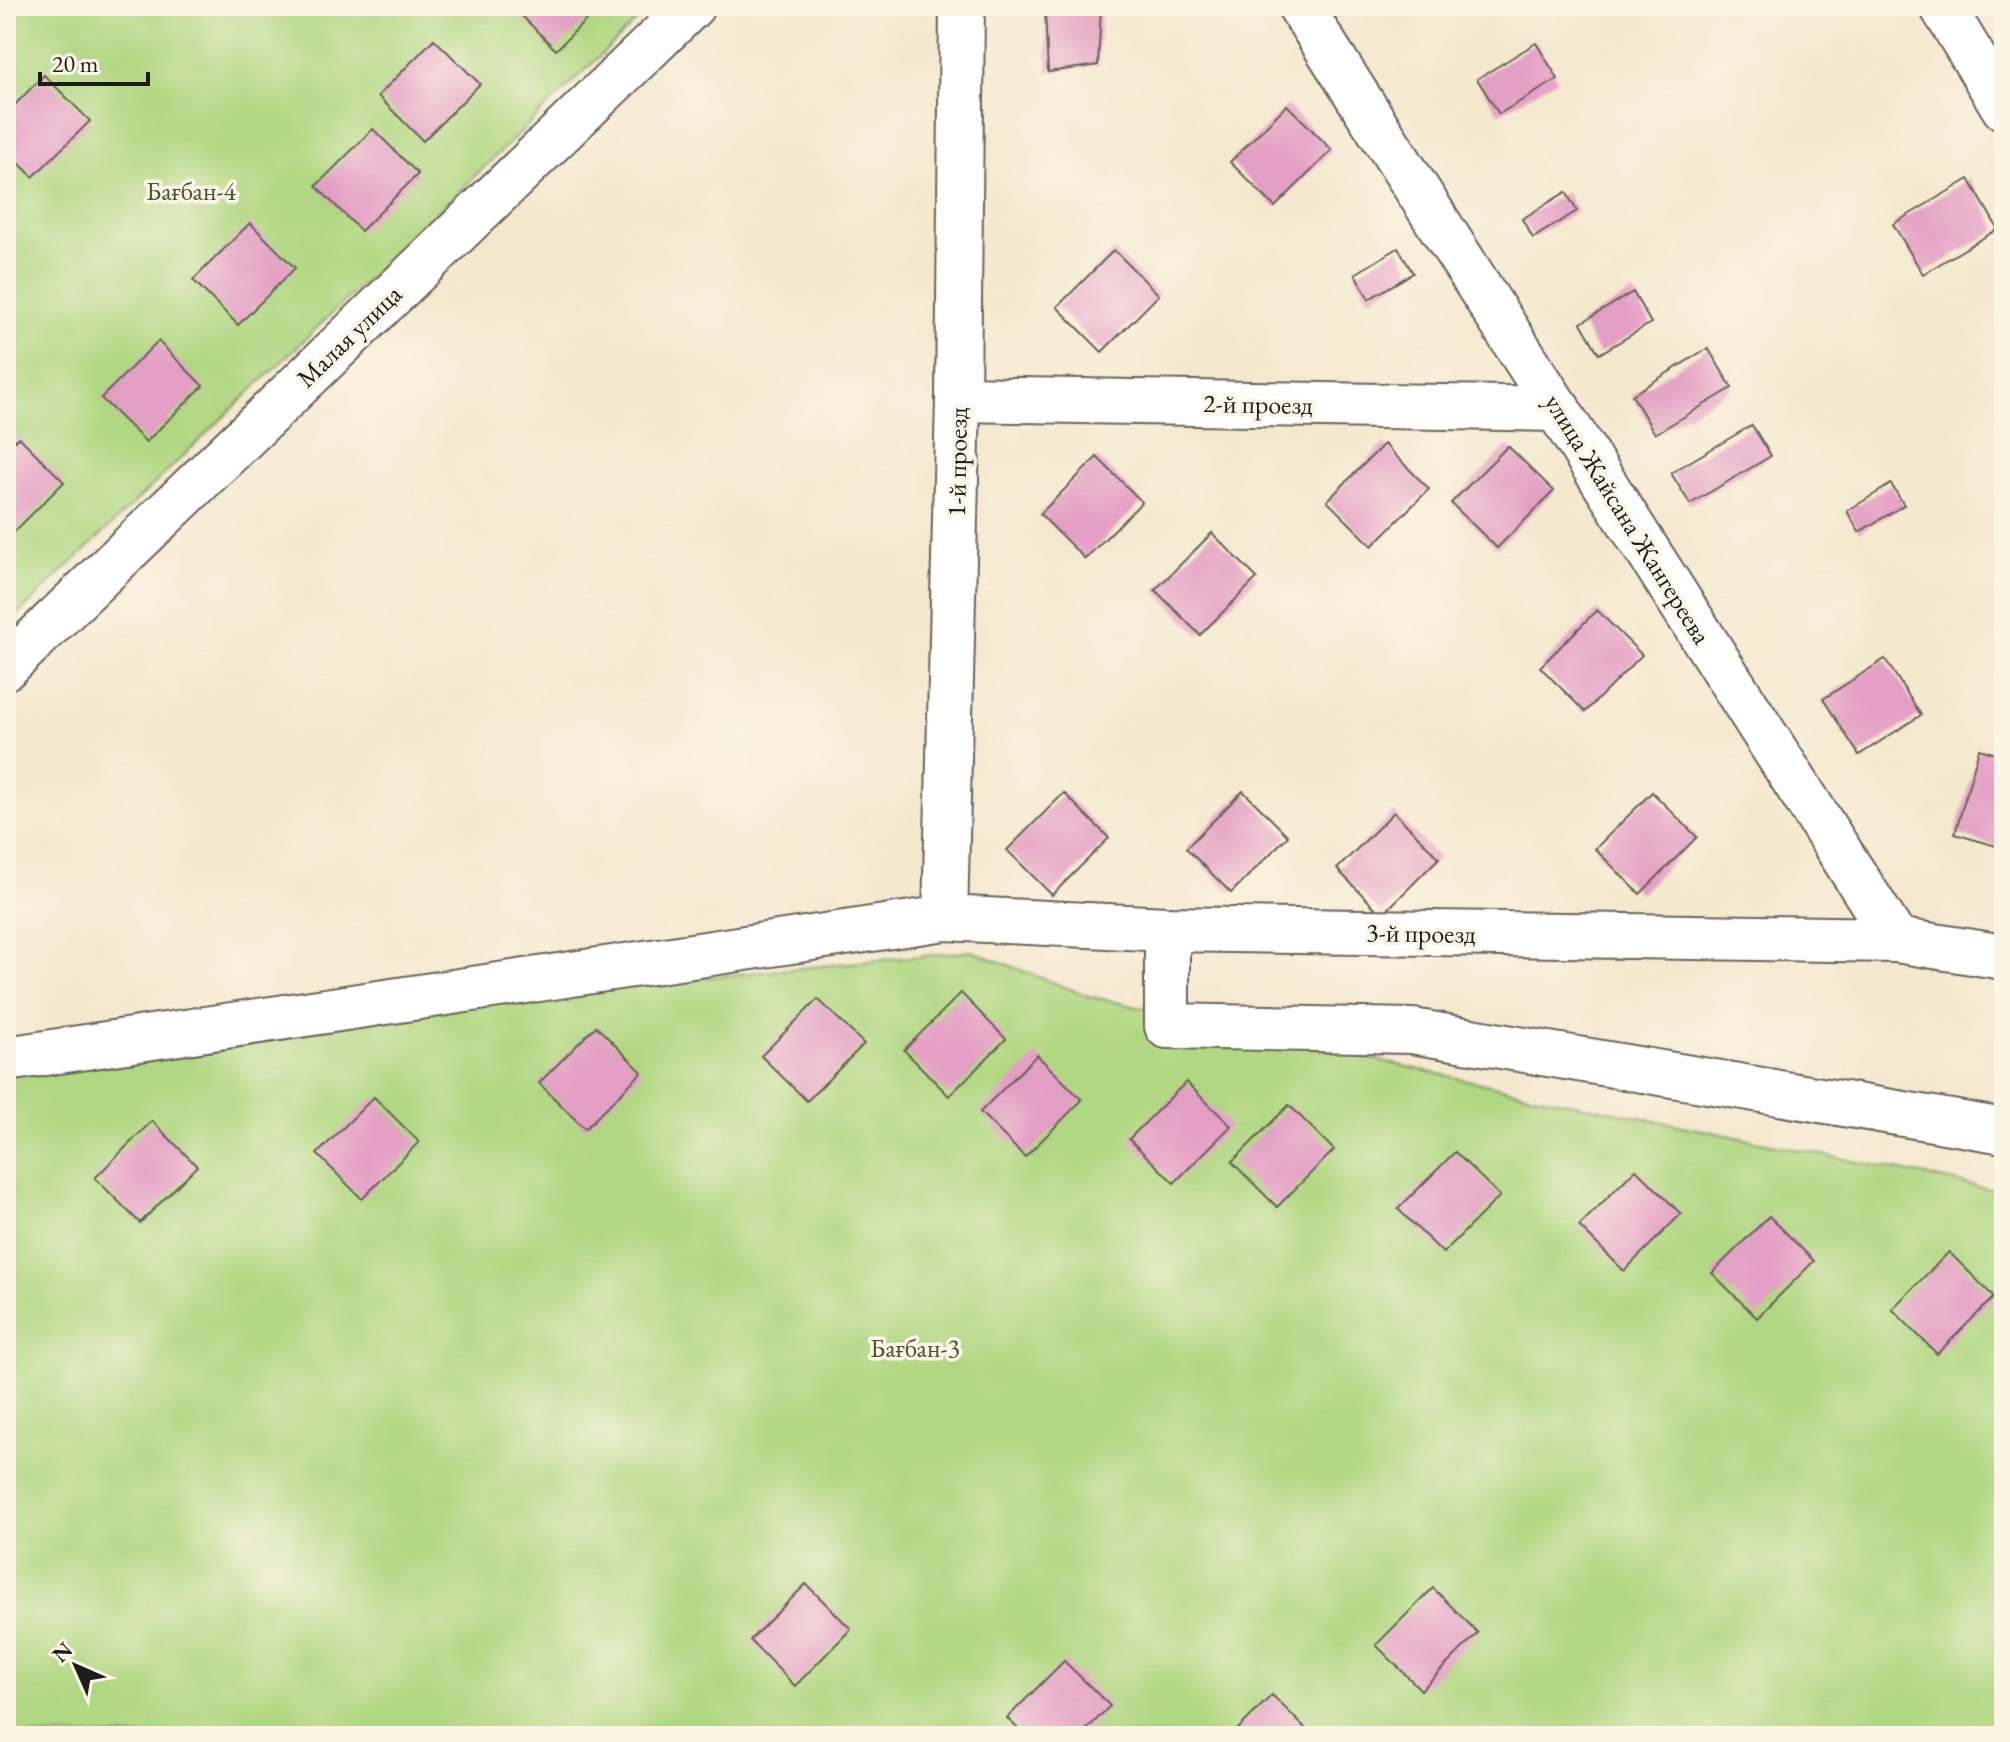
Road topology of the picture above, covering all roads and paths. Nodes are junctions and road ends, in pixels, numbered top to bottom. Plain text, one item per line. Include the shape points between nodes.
1 (692, 6) edge
2 (962, 6) edge
3 (1300, 6) edge
4 (1942, 6) edge
5 (2004, 108) edge
6 (958, 399) junction
7 (1558, 409) junction
8 (6, 667) edge
9 (945, 918) junction
10 (1167, 929) junction
11 (1896, 940) junction
12 (2004, 957) edge
13 (6, 1059) edge
14 (2004, 1131) edge

1 - 8 street, Малая улица
2 - 6 street, 1-й проезд
3 - 7 street, улица Жайсана Жангереева
4 - 5 street
6 - 7 street, 2-й проезд
6 - 9 street, 1-й проезд
7 - 11 street, улица Жайсана Жангереева
9 - 10 street, 3-й проезд
9 - 13 street, 3-й проезд
10 - 11 street, 3-й проезд
10 - 14 street via 1167,1026 1412,1031
11 - 12 street

